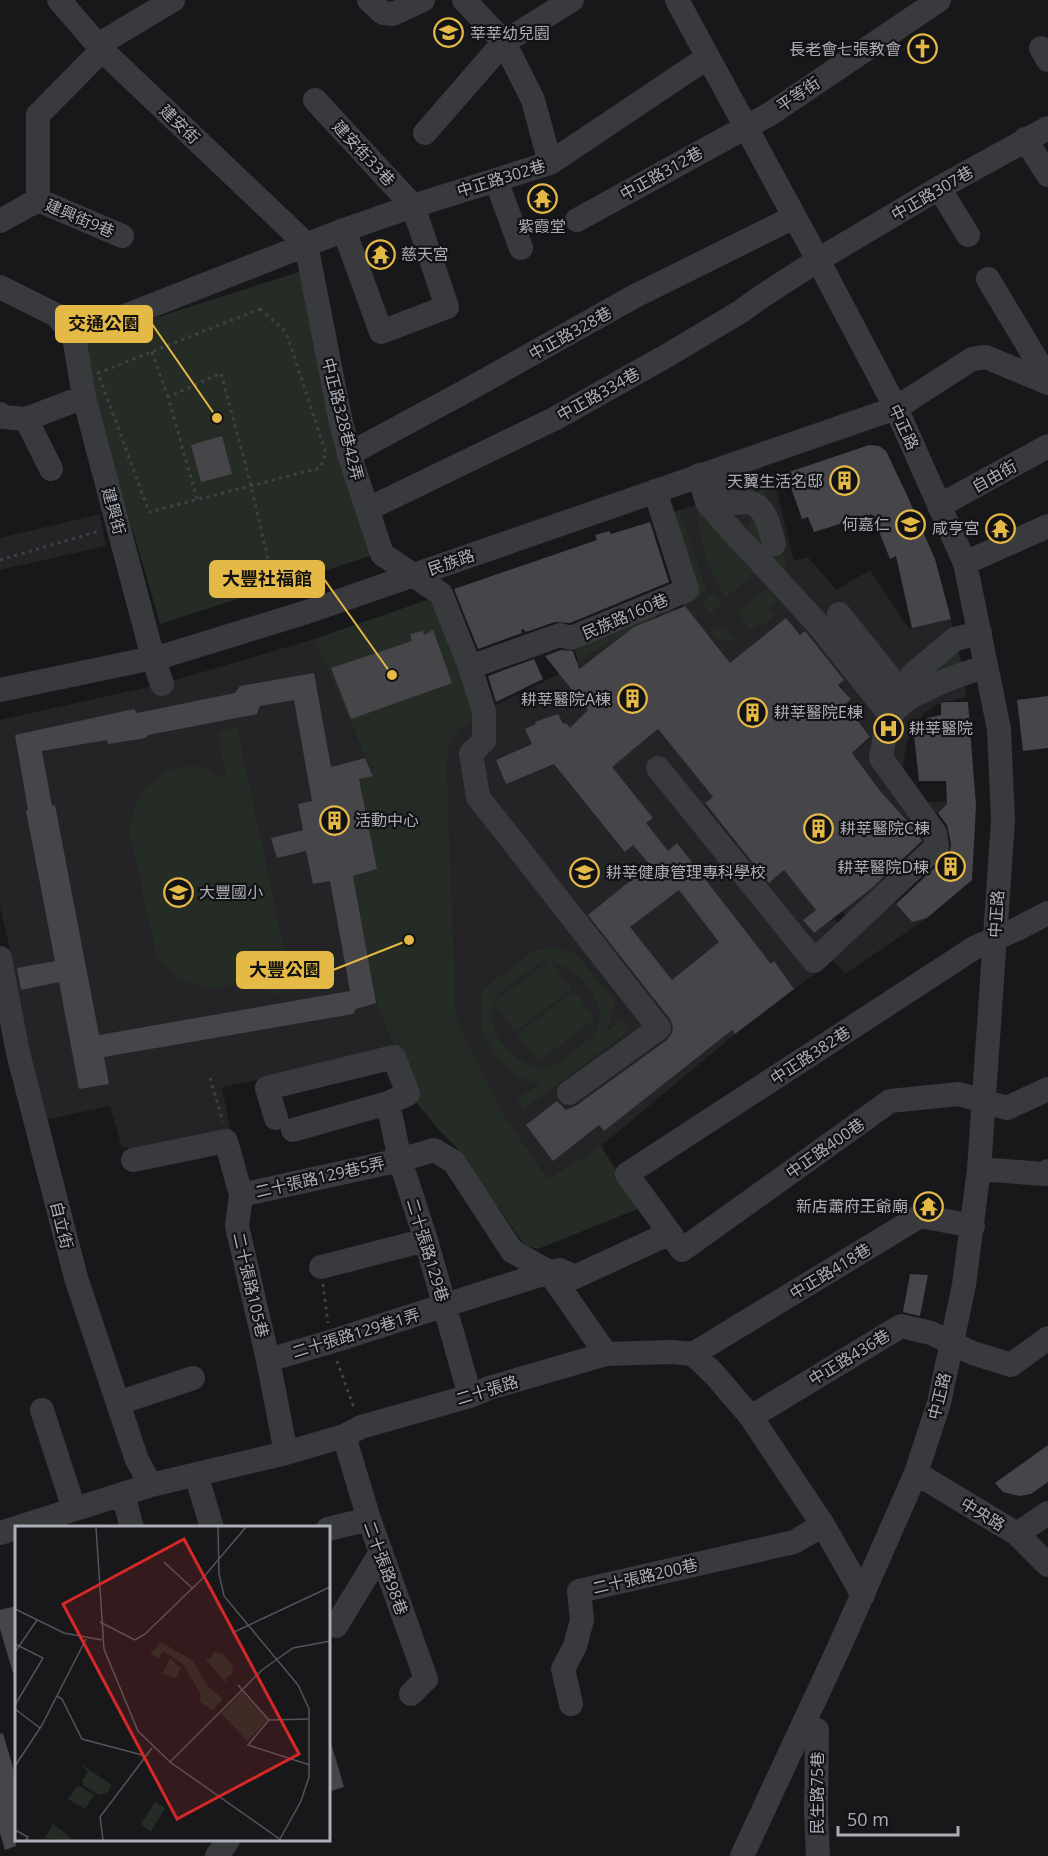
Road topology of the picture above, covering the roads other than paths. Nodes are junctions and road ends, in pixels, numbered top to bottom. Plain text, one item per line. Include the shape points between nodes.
1 (59, 0) edge
2 (173, 0) edge
3 (369, 0) edge
4 (423, 0) edge
5 (464, 0) edge
6 (572, 0) edge
7 (939, 0) edge
8 (685, 3) edge
9 (504, 42) junction
10 (100, 47) junction
11 (708, 57) junction
12 (315, 100) dead end
13 (746, 127) junction
14 (1048, 128) edge
15 (425, 133) dead end
16 (1025, 139) junction
17 (550, 163) junction
18 (1048, 175) edge
19 (496, 180) junction
20 (939, 188) junction
21 (38, 200) junction
22 (413, 206) junction
23 (795, 217) junction
24 (577, 220) dead end
25 (0, 221) edge
26 (344, 230) junction
27 (968, 235) dead end
28 (122, 236) dead end
29 (306, 244) junction
30 (521, 248) dead end
31 (818, 260) junction
32 (988, 279) dead end
33 (0, 287) edge
34 (74, 336) junction
35 (1048, 381) edge
36 (84, 397) junction
37 (896, 408) junction
38 (0, 414) edge
39 (26, 419) junction
40 (1048, 446) edge
41 (349, 454) junction
42 (51, 469) dead end
43 (706, 473) junction
44 (655, 491) junction
45 (758, 506) junction
46 (939, 506) junction
47 (368, 509) junction
48 (1044, 533) edge
49 (740, 538) junction
50 (774, 544) dead end
51 (965, 563) junction
52 (413, 575) junction
53 (839, 614) dead end
54 (980, 633) junction
55 (153, 658) junction
56 (470, 667) junction
57 (986, 667) junction
58 (162, 684) dead end
59 (0, 690) edge
60 (899, 707) junction
61 (658, 768) dead end
62 (1048, 913) edge
63 (995, 939) junction
64 (0, 958) edge
65 (13, 1052) edge
66 (1048, 1089) edge
67 (569, 1093) dead end
68 (984, 1101) junction
69 (388, 1103) junction
70 (133, 1160) dead end
71 (400, 1160) junction
72 (979, 1169) junction
73 (1048, 1171) edge
74 (241, 1195) junction
75 (973, 1227) junction
76 (426, 1240) junction
77 (676, 1242) junction
78 (321, 1267) dead end
79 (549, 1272) junction
80 (444, 1305) junction
81 (1048, 1338) edge
82 (952, 1343) junction
83 (606, 1354) junction
84 (693, 1354) junction
85 (268, 1360) junction
86 (193, 1378) dead end
87 (470, 1396) junction
88 (118, 1403) junction
89 (42, 1410) dead end
90 (751, 1417) junction
91 (345, 1436) junction
92 (286, 1453) junction
93 (916, 1473) junction
94 (196, 1474) junction
95 (151, 1485) junction
96 (123, 1494) junction
97 (74, 1509) junction
98 (1048, 1513) edge
99 (369, 1519) junction
100 (823, 1525) junction
101 (22, 1526) edge
102 (132, 1526) edge
103 (212, 1526) edge
104 (15, 1528) edge
105 (330, 1529) edge
106 (0, 1533) edge
107 (1017, 1534) junction
108 (381, 1552) junction
109 (1048, 1565) edge
110 (863, 1595) junction
111 (336, 1626) dead end
112 (411, 1694) dead end
113 (571, 1704) dead end
114 (817, 1730) dead end
115 (742, 1856) edge
116 (818, 1856) edge

1 - 10 street, 建安街
2 - 10 street
3 - 4 street via 383,13 393,14
5 - 9 street
6 - 9 street
7 - 13 street, 平等街
8 - 11 street, 中正路
9 - 15 street
9 - 17 street via 533,100
10 - 21 street, 建興街9巷 via 38,115
10 - 29 street, 建安街
11 - 13 street, 中正路
11 - 17 street, 中正路302巷
12 - 22 street, 建安街33巷
13 - 23 street, 中正路
13 - 24 street, 中正路312巷
14 - 16 street, 中正路307巷
16 - 18 street
16 - 20 street, 中正路307巷
17 - 19 street, 中正路302巷
19 - 22 street, 中正路302巷
19 - 30 street
20 - 27 street
20 - 31 street, 中正路307巷
21 - 25 street, 建興街9巷
21 - 28 street, 建興街9巷
22 - 26 street, 中正路302巷
22 - 26 street via 447,307 381,332
23 - 31 street, 中正路
23 - 41 street, 中正路328巷 via 635,296
26 - 29 street, 中正路302巷
29 - 34 street
29 - 41 street, 中正路328巷42弄
31 - 37 street, 中正路
31 - 47 street, 中正路334巷 via 740,312 556,418
32 - 35 street
33 - 34 street via 56,315
34 - 36 street, 建興街
35 - 37 street, 民族路 via 986,357 972,359
36 - 39 street
36 - 55 street, 建興街
37 - 43 street, 民族路
37 - 46 street, 中正路
38 - 39 street
39 - 42 street
40 - 46 street, 自由街
41 - 47 street, 中正路328巷42弄
43 - 44 street, 民族路
43 - 45 street via 724,501
43 - 49 street via 707,502
44 - 52 street, 民族路
44 - 56 street, 民族路160巷 via 687,590 571,638 560,635
45 - 49 street via 748,507 744,512
45 - 50 street
46 - 51 street, 中正路
47 - 52 street, 中正路328巷42弄 via 382,554
48 - 51 street
49 - 60 street
51 - 54 street, 中正路
52 - 55 street, 民族路 via 307,612
52 - 56 street via 441,594
53 - 60 street
54 - 57 street, 中正路
54 - 60 street via 955,639 912,675
55 - 58 street, 建興街
55 - 59 street, 民族路
56 - 67 street via 484,711 484,741 471,753 478,797 659,1028
57 - 60 street via 964,673
57 - 63 street, 中正路 via 999,729 1003,821
60 - 61 street via 881,758 935,833 937,846 814,961
62 - 63 street, 中正路382巷
63 - 68 street, 中正路
63 - 77 street, 中正路382巷 via 974,948 627,1174
64 - 65 street, 自立街
65 - 88 street, 自立街 via 76,1278
66 - 68 street, 中正路400巷 via 1007,1108
68 - 72 street, 中正路
68 - 77 street, 中正路400巷 via 959,1094 890,1101
69 - 69 street via 408,1094 394,1057 267,1088 284,1124
69 - 71 street, 二十張路129巷
70 - 74 street, 二十張路105巷 via 226,1141
71 - 74 street, 二十張路129巷5弄
71 - 76 street, 二十張路129巷
71 - 79 street, 二十張路129巷5弄 via 434,1149 454,1162 512,1251
72 - 73 street via 1044,1174
72 - 75 street, 中正路
74 - 85 street, 二十張路105巷 via 237,1226
75 - 82 street, 中正路
75 - 84 street, 中正路418巷 via 920,1216
76 - 78 street
76 - 80 street, 二十張路129巷
77 - 79 street, 中正路400巷 via 575,1277 561,1270
79 - 80 street, 二十張路129巷1弄
79 - 83 street
80 - 85 street, 二十張路129巷1弄
80 - 87 street, 二十張路129巷
81 - 82 street, 中正路436巷 via 1011,1365
82 - 90 street, 中正路436巷 via 901,1326
82 - 93 street, 中正路 via 939,1402
83 - 84 street, 二十張路
83 - 87 street, 二十張路
84 - 90 street
85 - 92 street, 二十張路105巷
86 - 88 street
87 - 91 street, 二十張路 via 361,1427
88 - 95 street, 自立街 via 137,1460
89 - 97 street
90 - 100 street
91 - 92 street, 二十張路
91 - 99 street, 二十張路98巷
92 - 94 street, 二十張路
93 - 107 street, 中央路
93 - 110 street, 中正路
94 - 95 street, 二十張路
94 - 103 street
95 - 96 street, 二十張路
96 - 97 street, 二十張路
96 - 102 street
97 - 101 street, 二十張路
98 - 107 street, 中央路
99 - 105 street
99 - 108 street, 二十張路98巷
100 - 110 street
100 - 113 street, 二十張路200巷 via 794,1542 579,1591 582,1620 563,1669
104 - 106 street, 二十張路
107 - 109 street
108 - 111 street
108 - 112 street, 二十張路98巷 via 426,1679
110 - 115 street, 中正路
114 - 116 street, 民生路75巷

